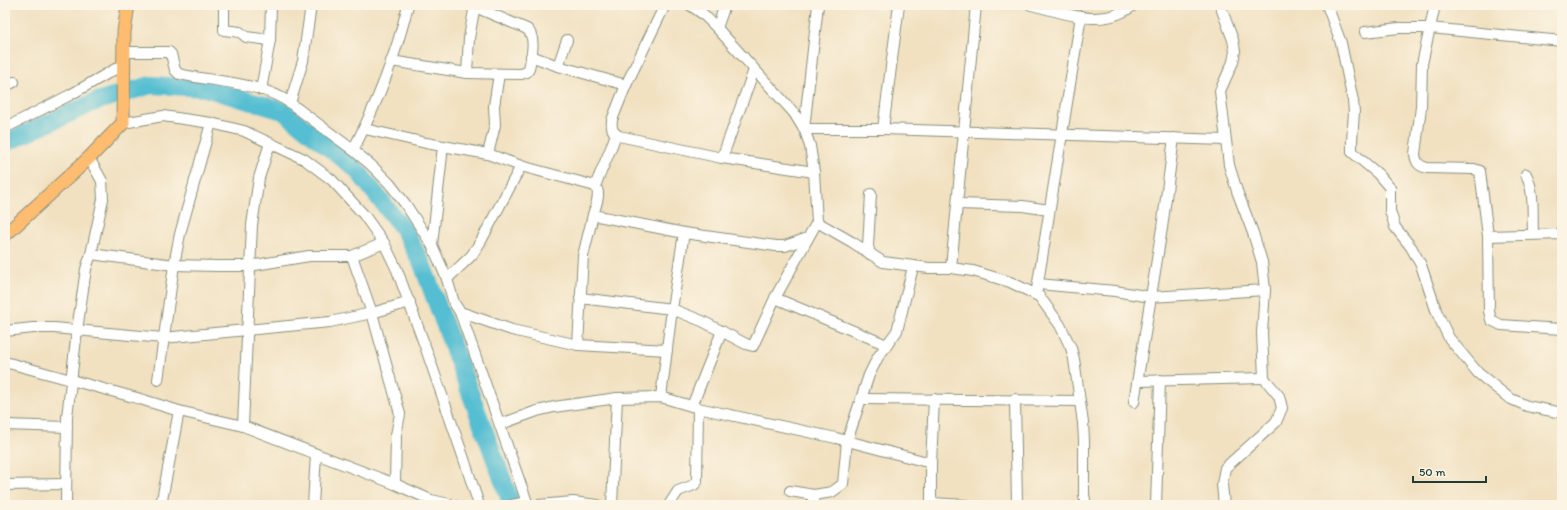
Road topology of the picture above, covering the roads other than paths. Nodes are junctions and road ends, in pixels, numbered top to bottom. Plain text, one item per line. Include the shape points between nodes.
1 (128, 5) edge
2 (224, 5) edge
3 (271, 5) edge
4 (311, 5) edge
5 (408, 5) edge
6 (665, 5) edge
7 (690, 5) edge
8 (725, 5) edge
9 (818, 5) edge
10 (899, 5) edge
11 (976, 5) edge
12 (1031, 5) edge
13 (1220, 5) edge
14 (1327, 5) edge
15 (1436, 5) edge
16 (475, 6) edge
17 (1133, 6) edge
18 (1081, 16) junction
19 (717, 28) junction
20 (1430, 28) junction
21 (1365, 32) dead end
22 (270, 40) junction
23 (567, 40) dead end
24 (1562, 41) edge
25 (531, 56) junction
26 (392, 61) junction
27 (124, 62) junction
28 (558, 66) junction
29 (754, 70) junction
30 (467, 73) junction
31 (499, 74) junction
32 (626, 85) junction
33 (261, 90) junction
34 (290, 103) junction
35 (123, 120) junction
36 (211, 123) junction
37 (5, 128) edge
38 (365, 128) junction
39 (804, 128) junction
40 (883, 129) junction
41 (964, 132) junction
42 (616, 134) junction
43 (1061, 135) junction
44 (1174, 138) junction
45 (1225, 140) junction
46 (270, 143) junction
47 (443, 146) junction
48 (353, 150) junction
49 (488, 154) junction
50 (89, 158) junction
51 (722, 158) junction
52 (521, 166) junction
53 (814, 172) junction
54 (1526, 174) dead end
55 (595, 186) junction
56 (871, 194) dead end
57 (958, 204) junction
58 (1049, 210) junction
59 (593, 215) junction
60 (817, 222) junction
61 (684, 233) junction
62 (1533, 234) junction
63 (1562, 234) edge
64 (5, 235) edge
65 (1488, 236) junction
66 (808, 238) junction
67 (384, 243) junction
68 (432, 245) junction
69 (91, 254) junction
70 (870, 254) junction
71 (352, 256) junction
72 (174, 265) junction
73 (249, 266) junction
74 (913, 267) junction
75 (951, 268) junction
76 (447, 279) junction
77 (1038, 284) junction
78 (1265, 290) junction
79 (1036, 295) junction
80 (1150, 297) junction
81 (580, 298) junction
82 (774, 298) junction
83 (410, 302) junction
84 (672, 309) junction
85 (460, 312) junction
86 (372, 313) junction
87 (1562, 329) edge
88 (77, 330) junction
89 (5, 331) edge
90 (246, 331) junction
91 (722, 331) junction
92 (163, 338) junction
93 (578, 345) junction
94 (887, 345) junction
95 (667, 350) junction
96 (5, 362) edge
97 (1264, 378) junction
98 (72, 380) junction
99 (158, 380) dead end
100 (1160, 380) junction
101 (1138, 381) junction
102 (661, 397) junction
103 (617, 398) junction
104 (861, 399) junction
105 (934, 399) junction
106 (1015, 399) junction
107 (1080, 401) junction
108 (1134, 402) dead end
109 (695, 407) junction
110 (179, 411) junction
111 (1562, 413) edge
112 (500, 424) junction
113 (5, 425) edge
114 (243, 426) junction
115 (67, 427) junction
116 (847, 441) junction
117 (316, 454) junction
118 (931, 464) junction
119 (66, 484) junction
120 (395, 484) junction
121 (5, 485) edge
122 (790, 491) dead end
123 (814, 495) junction
124 (430, 502) edge
125 (526, 503) edge
126 (931, 504) edge
127 (66, 505) edge
128 (161, 505) edge
129 (313, 505) edge
130 (454, 505) edge
131 (479, 505) edge
132 (512, 505) edge
133 (539, 505) edge
134 (598, 505) edge
135 (612, 505) edge
136 (669, 505) edge
137 (812, 505) edge
138 (966, 505) edge
139 (1017, 505) edge
140 (1086, 505) edge
141 (1156, 505) edge
142 (1224, 505) edge

1 - 27 main road via 124,32
2 - 22 street via 224,30 240,32 246,37
3 - 22 street
4 - 34 street via 303,61
5 - 26 street
6 - 32 street
7 - 19 street
8 - 19 street
9 - 39 street
10 - 40 street
11 - 41 street
12 - 18 street
13 - 45 street via 1235,52 1220,91
14 - 111 street via 1341,43 1354,101 1352,152 1390,188 1390,211 1395,227 1422,266 1437,314 1448,338 1478,373 1509,398 1527,406
15 - 20 street
16 - 25 street via 529,30 532,36
16 - 30 street via 469,38
17 - 18 street via 1122,13 1102,19
18 - 43 street
19 - 29 street
20 - 21 street
20 - 24 street
20 - 65 street via 1422,64 1416,161 1427,168 1480,171
22 - 33 street
23 - 28 street
25 - 28 street
25 - 31 street via 529,70 526,73
26 - 30 street
26 - 38 street
27 - 33 street via 169,52 179,74
27 - 35 main road
27 - 37 street via 70,95
28 - 32 street
29 - 39 street via 794,113
29 - 51 street
30 - 31 street
31 - 49 street via 494,106 495,126
32 - 42 street via 612,120 612,129
33 - 34 street via 282,97
34 - 48 street
35 - 36 street via 163,116
35 - 50 main road
36 - 46 street via 244,131
36 - 72 street via 180,234
38 - 47 street
38 - 48 street
39 - 40 street
39 - 53 street
40 - 41 street
41 - 43 street
41 - 57 street
42 - 51 street
42 - 55 street
43 - 44 street
43 - 58 street
44 - 45 street
44 - 80 street
45 - 78 street via 1231,176 1254,233 1262,262
46 - 67 street via 304,159 332,180 364,215
46 - 73 street via 254,199
47 - 49 street
47 - 68 street
48 - 68 street via 390,184
49 - 52 street
50 - 64 main road
50 - 69 street via 102,181 103,191
51 - 53 street
52 - 55 street
52 - 76 street via 472,255
53 - 60 street
54 - 62 street via 1532,194
55 - 59 street via 598,193
56 - 70 street via 868,246
57 - 58 street via 1023,206
57 - 75 street
58 - 77 street
59 - 61 street
59 - 81 street via 583,256
60 - 66 street
60 - 70 street
61 - 66 street via 780,247
61 - 84 street
62 - 63 street
62 - 65 street
65 - 87 street via 1491,320 1501,325
66 - 82 street
67 - 71 street
67 - 83 street
68 - 76 street
69 - 72 street
69 - 88 street via 86,269
70 - 74 street via 883,262
71 - 73 street via 309,256
71 - 86 street
72 - 73 street
72 - 92 street
73 - 90 street
74 - 75 street
74 - 94 street via 897,331
75 - 79 street via 1010,282
76 - 85 street via 454,303
77 - 79 street
77 - 80 street
78 - 80 street
78 - 97 street via 1262,333
79 - 107 street via 1043,301 1066,337 1074,359
80 - 101 street
81 - 84 street
81 - 93 street
82 - 91 street via 753,346
82 - 94 street
83 - 86 street
83 - 131 street
84 - 91 street
84 - 95 street
85 - 93 street via 512,330
85 - 112 street
86 - 90 street via 330,322
86 - 120 street via 400,414 396,435
88 - 89 street via 33,328
88 - 92 street
88 - 98 street
90 - 92 street
90 - 114 street
91 - 109 street
92 - 99 street
93 - 95 street
94 - 104 street via 869,375
95 - 102 street
96 - 98 street
97 - 100 street
97 - 142 street via 1279,396 1281,412 1276,422 1225,468 1222,484
98 - 110 street
98 - 115 street
100 - 101 street
100 - 141 street
101 - 108 street
102 - 103 street
102 - 109 street
103 - 112 street via 554,407
103 - 135 street
104 - 105 street
104 - 116 street
105 - 106 street
105 - 118 street
106 - 107 street
106 - 139 street
107 - 140 street
109 - 116 street
109 - 136 street via 697,482 678,490
110 - 114 street
110 - 128 street
112 - 125 street
113 - 115 street
114 - 117 street
115 - 119 street
116 - 118 street
116 - 123 street via 842,484 832,492
117 - 120 street
117 - 129 street
118 - 126 street
119 - 121 street
119 - 127 street
120 - 124 street
122 - 123 street
123 - 137 street
124 - 130 street
125 - 132 street
126 - 138 street
133 - 134 street via 573,502

